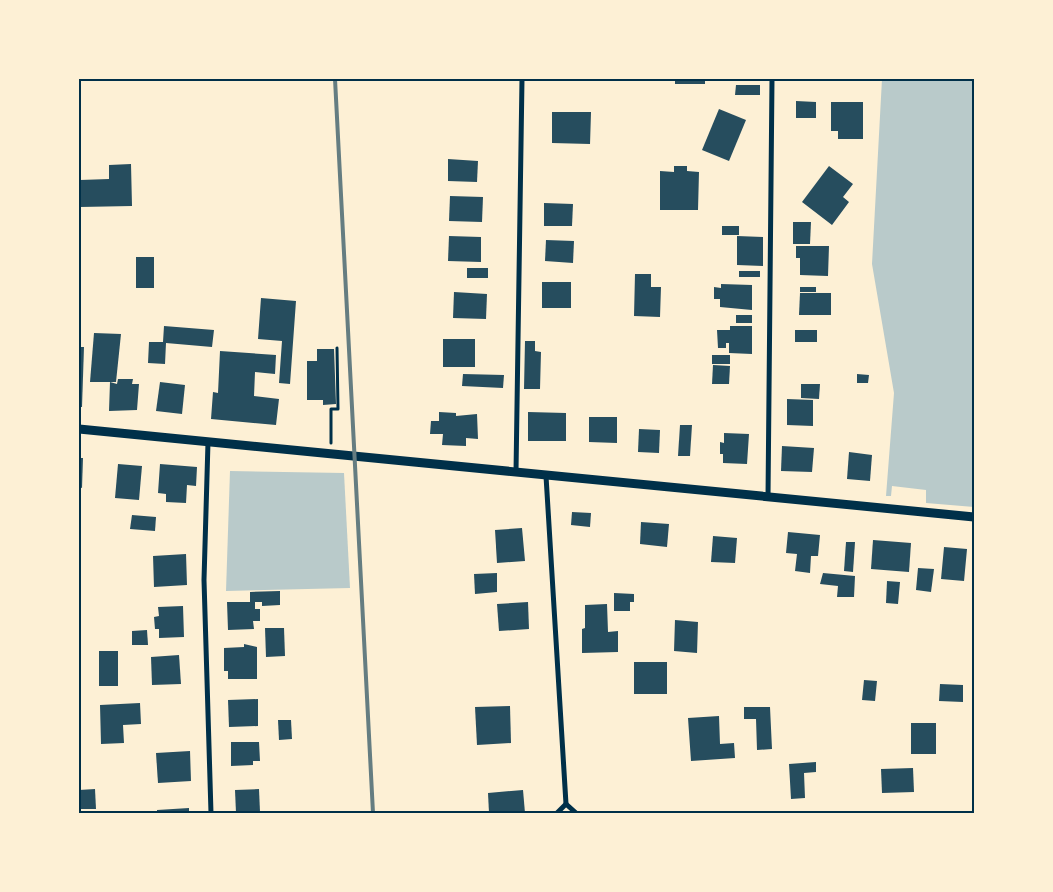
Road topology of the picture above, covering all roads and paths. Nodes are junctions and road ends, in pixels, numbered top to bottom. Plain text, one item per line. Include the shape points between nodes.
1 (522, 79) edge
2 (772, 79) edge
3 (337, 348) dead end
4 (79, 430) edge
5 (208, 442) junction
6 (330, 454) junction
7 (516, 473) junction
8 (546, 476) junction
9 (768, 497) junction
10 (974, 517) edge
11 (566, 804) junction
12 (211, 813) edge
13 (557, 813) edge
14 (576, 813) edge

1 - 7 street
2 - 9 street
3 - 6 path via 338,409 331,409
4 - 5 street
5 - 6 street
5 - 12 street via 204,580
6 - 7 street
7 - 8 street
8 - 9 street
8 - 11 street
9 - 10 street
11 - 13 street
11 - 14 street

